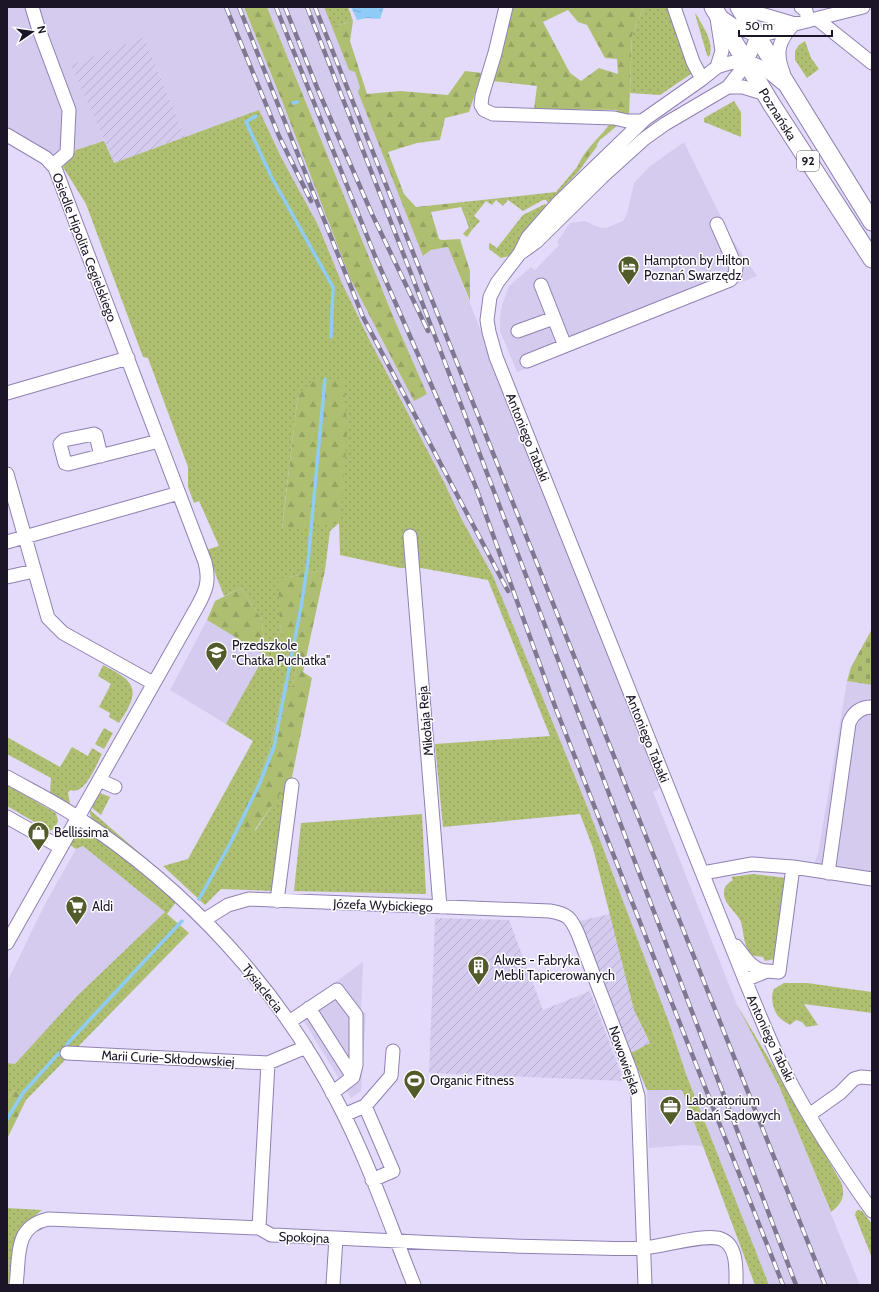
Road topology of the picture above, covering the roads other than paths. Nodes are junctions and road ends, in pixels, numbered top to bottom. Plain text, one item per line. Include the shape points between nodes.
1 (32, 7) edge
2 (506, 7) edge
3 (674, 7) edge
4 (739, 7) edge
5 (746, 7) edge
6 (801, 7) edge
7 (863, 7) edge
8 (714, 9) edge
9 (813, 20) junction
10 (795, 24) junction
11 (757, 36) junction
12 (746, 62) junction
13 (872, 63) edge
14 (717, 67) junction
15 (702, 80) junction
16 (728, 86) junction
17 (792, 92) junction
18 (766, 94) junction
19 (643, 120) junction
20 (7, 136) edge
21 (53, 165) junction
22 (872, 222) edge
23 (717, 224) dead end
24 (520, 253) junction
25 (872, 259) edge
26 (541, 285) dead end
27 (554, 318) junction
28 (518, 332) dead end
29 (565, 346) junction
30 (128, 358) junction
31 (527, 361) dead end
32 (7, 393) edge
33 (159, 441) junction
34 (101, 456) dead end
35 (7, 474) edge
36 (178, 493) junction
37 (12, 507) edge
38 (410, 536) dead end
39 (25, 538) junction
40 (7, 542) edge
41 (34, 571) junction
42 (7, 577) edge
43 (153, 683) junction
44 (872, 707) edge
45 (7, 777) edge
46 (99, 780) junction
47 (292, 785) dead end
48 (115, 787) dead end
49 (7, 817) edge
50 (78, 818) junction
51 (60, 847) junction
52 (793, 867) junction
53 (828, 872) junction
54 (703, 873) junction
55 (872, 879) edge
56 (277, 901) junction
57 (440, 907) junction
58 (567, 916) joint
59 (204, 920) junction
60 (728, 938) junction
61 (7, 943) edge
62 (767, 971) junction
63 (745, 980) junction
64 (309, 1008) junction
65 (289, 1022) junction
66 (306, 1047) junction
67 (392, 1050) dead end
68 (68, 1053) dead end
69 (268, 1063) junction
70 (353, 1077) junction
71 (872, 1078) edge
72 (332, 1093) junction
73 (365, 1106) junction
74 (344, 1115) junction
75 (809, 1115) junction
76 (372, 1180) junction
77 (872, 1211) edge
78 (259, 1228) junction
79 (336, 1238) junction
80 (396, 1240) junction
81 (644, 1248) junction
82 (16, 1285) edge
83 (333, 1285) edge
84 (414, 1285) edge
85 (645, 1285) edge
86 (736, 1285) edge

1 - 21 street via 69,110 68,153
2 - 19 street via 482,96 481,105 484,110 493,114
3 - 15 street
4 - 11 main road, Poznańska / 92
5 - 10 street
6 - 9 street
7 - 9 street
8 - 11 street via 733,26
8 - 12 main road, Poznańska / 92
8 - 14 street via 722,51
9 - 10 street
9 - 13 street
10 - 11 street
10 - 17 street via 784,36 778,51 780,65
11 - 12 street, Antoniego Tabaki
11 - 17 main road, Poznańska / 92
12 - 14 street, Antoniego Tabaki via 732,62
12 - 16 street, Antoniego Tabaki
12 - 17 street, Antoniego Tabaki via 764,68
12 - 18 main road, Poznańska / 92
14 - 15 street, Antoniego Tabaki
15 - 19 street, Antoniego Tabaki
16 - 18 street via 743,87
16 - 24 street, Antoniego Tabaki via 644,139 534,244
17 - 22 main road, Poznańska / 92
18 - 25 main road, Poznańska / 92
19 - 24 street, Antoniego Tabaki via 548,214 528,237
20 - 21 street, Osiedle Hipolita Cegielskiego via 46,158
21 - 30 street, Osiedle Hipolita Cegielskiego
23 - 29 street via 736,267 735,274 730,280
24 - 54 street, Antoniego Tabaki via 497,283 490,297 487,326 493,348
26 - 27 street
27 - 28 street
27 - 29 street
29 - 31 street
30 - 32 street
30 - 33 street, Osiedle Hipolita Cegielskiego
33 - 34 street
33 - 36 street, Osiedle Hipolita Cegielskiego
35 - 37 street
36 - 39 street
36 - 43 street, Osiedle Hipolita Cegielskiego via 205,562 207,586 204,596
37 - 39 street
38 - 57 street, Mikołaja Reja
39 - 40 street
39 - 41 street
41 - 42 street
41 - 43 street via 48,618 60,631
43 - 46 street, Osiedle Hipolita Cegielskiego
44 - 53 street via 858,711 852,716 849,724
45 - 50 street, Tysiąclecia
46 - 48 street
46 - 50 street, Osiedle Hipolita Cegielskiego
47 - 56 street
49 - 51 street
50 - 51 street, Osiedle Hipolita Cegielskiego
50 - 59 street, Tysiąclecia via 152,873
51 - 61 street, Osiedle Hipolita Cegielskiego
52 - 53 street
52 - 54 street via 752,864
52 - 62 street via 779,972
53 - 55 street
54 - 60 street, Antoniego Tabaki
56 - 57 street, Józefa Wybickiego
56 - 59 street, Józefa Wybickiego via 234,902
57 - 58 street, Józefa Wybickiego via 550,912
58 - 81 street, Nowowiejska via 578,934 637,1091 640,1106
59 - 65 street, Tysiąclecia via 248,968
60 - 62 street via 749,963
60 - 63 street, Antoniego Tabaki
62 - 63 street
63 - 75 street, Antoniego Tabaki via 774,1050
64 - 65 street
64 - 70 street
64 - 70 street via 337,990 356,1015 356,1065
65 - 66 street, Tysiąclecia
66 - 69 street, Marii Curie-Skłodowskiej
66 - 72 street, Tysiąclecia
67 - 73 street via 391,1076
68 - 69 street, Marii Curie-Skłodowskiej
69 - 78 street
70 - 72 street
71 - 75 street via 854,1079 840,1093
72 - 74 street, Tysiąclecia
73 - 74 street
73 - 76 street via 393,1171
74 - 76 street, Tysiąclecia
75 - 77 street, Antoniego Tabaki
76 - 80 street, Tysiąclecia
78 - 79 street, Spokojna via 271,1235
78 - 82 street, Spokojna via 48,1219 32,1225 22,1238
79 - 80 street, Spokojna
79 - 83 street
80 - 81 street, Spokojna via 503,1246
80 - 84 street, Tysiąclecia
81 - 85 street, Nowowiejska
81 - 86 street, Spokojna via 703,1239 722,1239 730,1246 734,1257

